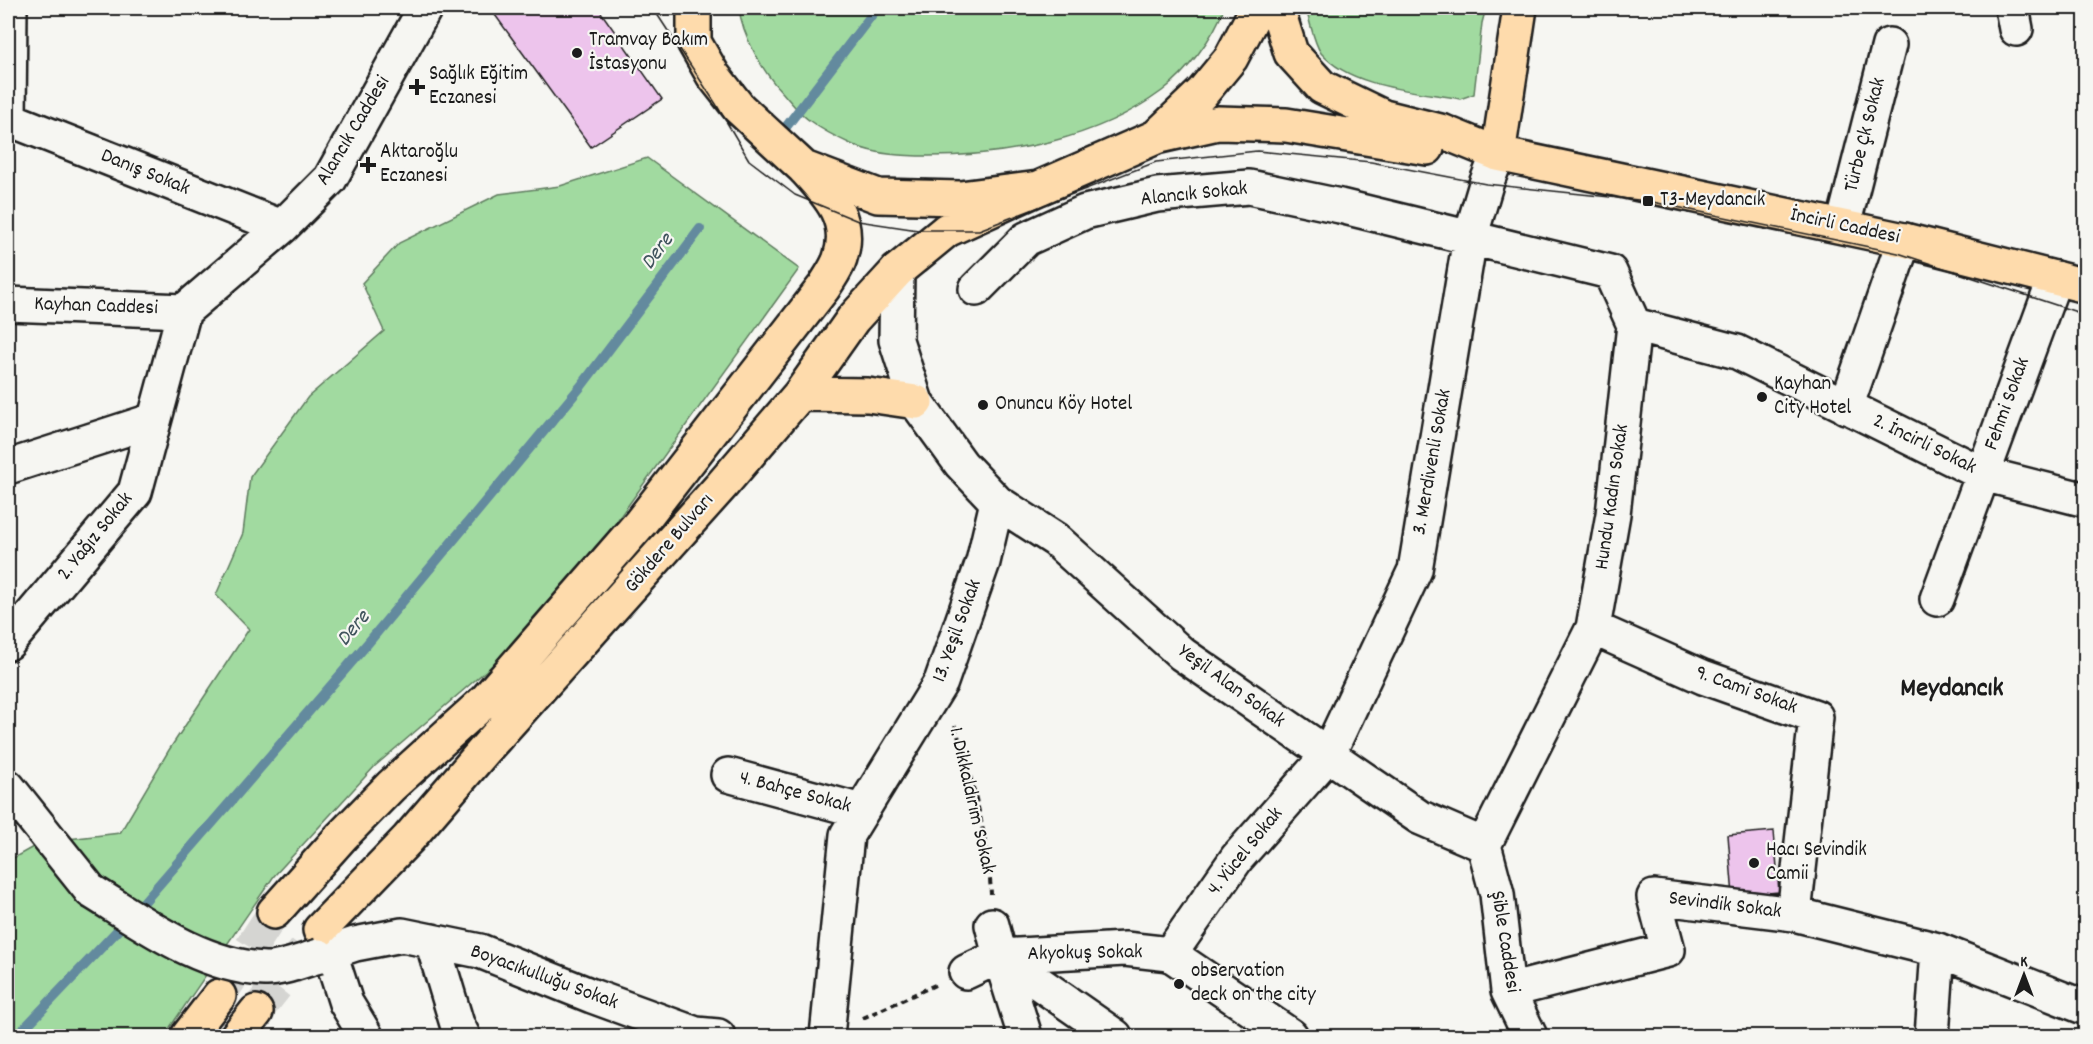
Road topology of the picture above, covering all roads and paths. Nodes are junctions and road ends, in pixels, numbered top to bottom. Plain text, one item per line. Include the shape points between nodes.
1 (10, 8) edge
2 (425, 8) edge
3 (670, 8) edge
4 (694, 8) edge
5 (1255, 8) edge
6 (1277, 8) edge
7 (1520, 8) edge
8 (694, 42) junction
9 (1889, 45) dead end
10 (8, 120) edge
11 (1156, 137) junction
12 (1498, 154) junction
13 (804, 168) junction
14 (1039, 188) junction
15 (1843, 226) junction
16 (282, 227) junction
17 (1470, 238) junction
18 (1904, 240) junction
19 (897, 271) junction
20 (2070, 282) edge
21 (976, 290) dead end
22 (8, 304) edge
23 (184, 310) junction
24 (1634, 325) junction
25 (800, 394) junction
26 (916, 402) junction
27 (1846, 407) junction
28 (154, 420) junction
29 (8, 467) edge
30 (1983, 474) junction
31 (2085, 500) edge
32 (997, 502) junction
33 (1937, 599) dead end
34 (1593, 628) junction
35 (8, 644) edge
36 (941, 682) junction
37 (1328, 755) junction
38 (728, 775) dead end
39 (8, 788) edge
40 (861, 811) junction
41 (1484, 845) junction
42 (274, 912) tunnel mouth
43 (1794, 914) junction
44 (992, 925) joint
45 (432, 941) junction
46 (323, 946) junction
47 (1938, 950) junction
48 (1170, 954) junction
49 (1000, 957) junction
50 (966, 972) joint
51 (1508, 991) junction
52 (219, 996) tunnel mouth
53 (2085, 1008) edge
54 (188, 1036) edge
55 (366, 1036) edge
56 (463, 1036) edge
57 (718, 1036) edge
58 (825, 1036) edge
59 (1025, 1036) edge
60 (1115, 1036) edge
61 (1291, 1036) edge
62 (1530, 1036) edge
63 (1932, 1036) edge

1 - 10 street
2 - 16 street, Alancık Caddesi via 330,179
3 - 8 main road, Gökdere Bulvarı
4 - 8 main road
5 - 11 main road via 1231,58 1202,93
6 - 12 main road via 1291,53 1322,87 1384,117 1444,132
7 - 12 main road
8 - 13 main road, Gökdere Bulvarı via 739,108
9 - 15 street, Türbe Çk Sokak
10 - 16 street, Danış Sokak
11 - 12 main road via 1218,123 1286,125 1463,154
11 - 14 main road, Gökdere Bulvarı
12 - 15 main road, İncirli Caddesi
12 - 17 street, 3. Merdivenli Sokak
13 - 14 main road via 878,195 960,198
13 - 42 main road, Gökdere Bulvarı via 831,198 844,226 840,260 825,287 641,522 494,691 391,786
14 - 19 main road, Gökdere Bulvarı via 947,230
15 - 18 main road, İncirli Caddesi
16 - 23 street, Alancık Caddesi
17 - 21 street, Alancık Sokak via 1249,187 1157,195 1085,212 1026,239
17 - 24 street via 1610,272
17 - 37 street, 3. Merdivenli Sokak via 1415,570
18 - 20 main road, İncirli Caddesi
18 - 27 street
19 - 25 main road, Gökdere Bulvarı via 853,319
19 - 26 street via 896,340
20 - 30 street, Fehmi Sokak
22 - 23 street, Kayhan Caddesi
23 - 28 street, 2. Yağız Sokak
24 - 27 street, 2. İncirli Sokak via 1737,352
24 - 34 street, Hundu Kadın Sokak via 1613,514
25 - 26 main road via 868,395
25 - 46 main road, Gökdere Bulvarı via 408,838
26 - 32 street via 961,464
27 - 30 street, 2. İncirli Sokak
28 - 29 street
28 - 35 street, 2. Yağız Sokak via 135,492
30 - 31 street, 2. İncirli Sokak
30 - 33 street, Fehmi Sokak
32 - 36 street, 13. Yeşil Sokak via 983,562
32 - 37 street, Yeşil Alan Sokak via 1056,540 1182,654
34 - 41 street, Hundu Kadın Sokak
34 - 43 street, 9. Cami Sokak via 1703,677 1816,717
36 - 40 street, 13. Yeşil Sokak
36 - 44 path, 1. Dikkaldırım Sokak via 969,770 989,859
37 - 41 street, Yeşil Alan Sokak via 1419,817
37 - 48 street, 4. Yücel Sokak via 1237,858
38 - 40 street, 4. Bahçe Sokak
39 - 46 street, Boyacıkulluğu Sokak, bridge via 91,891 171,940 229,964 267,970
40 - 58 street, 13. Yeşil Sokak via 847,835
41 - 51 street, Şible Caddesi via 1497,894
43 - 47 street, Sevindik Sokak
43 - 51 street, Sevindik Sokak via 1654,897 1668,950
44 - 49 street
45 - 46 street, Boyacıkulluğu Sokak via 402,935
45 - 56 street
45 - 57 street, Boyacıkulluğu Sokak via 480,951 696,1034
46 - 55 street via 346,1003
47 - 53 street, Sevindik Sokak
47 - 63 street
48 - 49 street, Akyokuş Sokak via 1125,948
48 - 61 street
49 - 50 street, Akyokuş Sokak
49 - 59 street
49 - 60 street, Akyokuş Sokak
50 - 58 path
51 - 62 street, Şible Caddesi
52 - 54 main road

